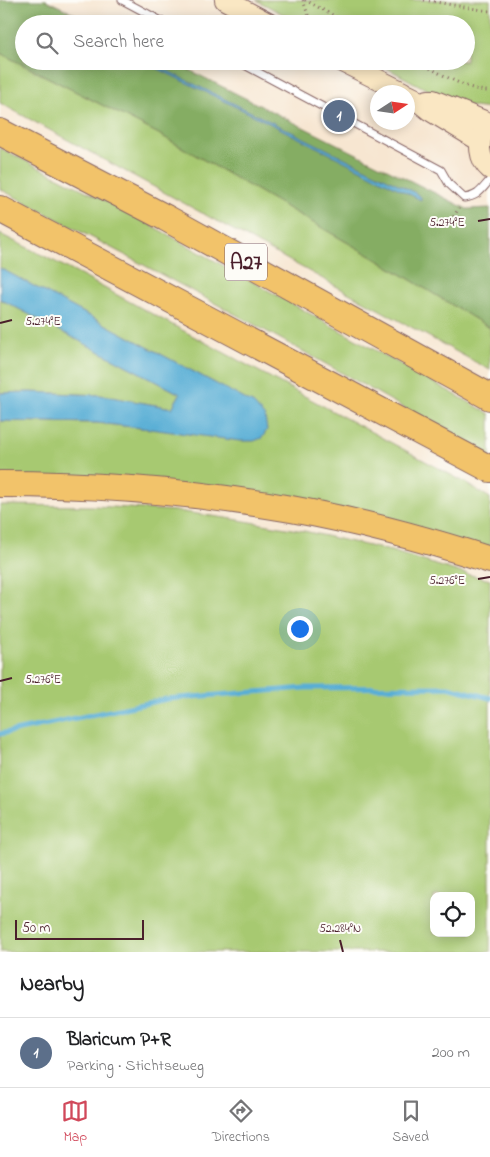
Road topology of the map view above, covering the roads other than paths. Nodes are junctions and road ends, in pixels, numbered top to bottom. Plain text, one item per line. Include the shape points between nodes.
1 (122, 0) edge
2 (225, 0) edge
3 (150, 15) edge
4 (253, 15) edge
5 (254, 70) edge
6 (359, 70) edge
7 (388, 85) edge
8 (415, 96) edge
9 (415, 100) edge
10 (490, 123) edge
11 (0, 132) edge
12 (480, 141) junction
13 (490, 169) edge
14 (490, 180) edge
15 (0, 209) edge
16 (490, 397) edge
17 (490, 469) edge
18 (0, 484) edge
19 (490, 560) edge

1 - 3 lane
2 - 4 street
5 - 14 lane via 441,170 449,184 464,198 480,193
6 - 7 street
8 - 10 street via 433,100
9 - 12 street
10 - 12 street
11 - 16 highway, A27 via 166,218
12 - 13 street via 480,154
15 - 17 highway
18 - 19 highway via 139,489 293,509 370,526

